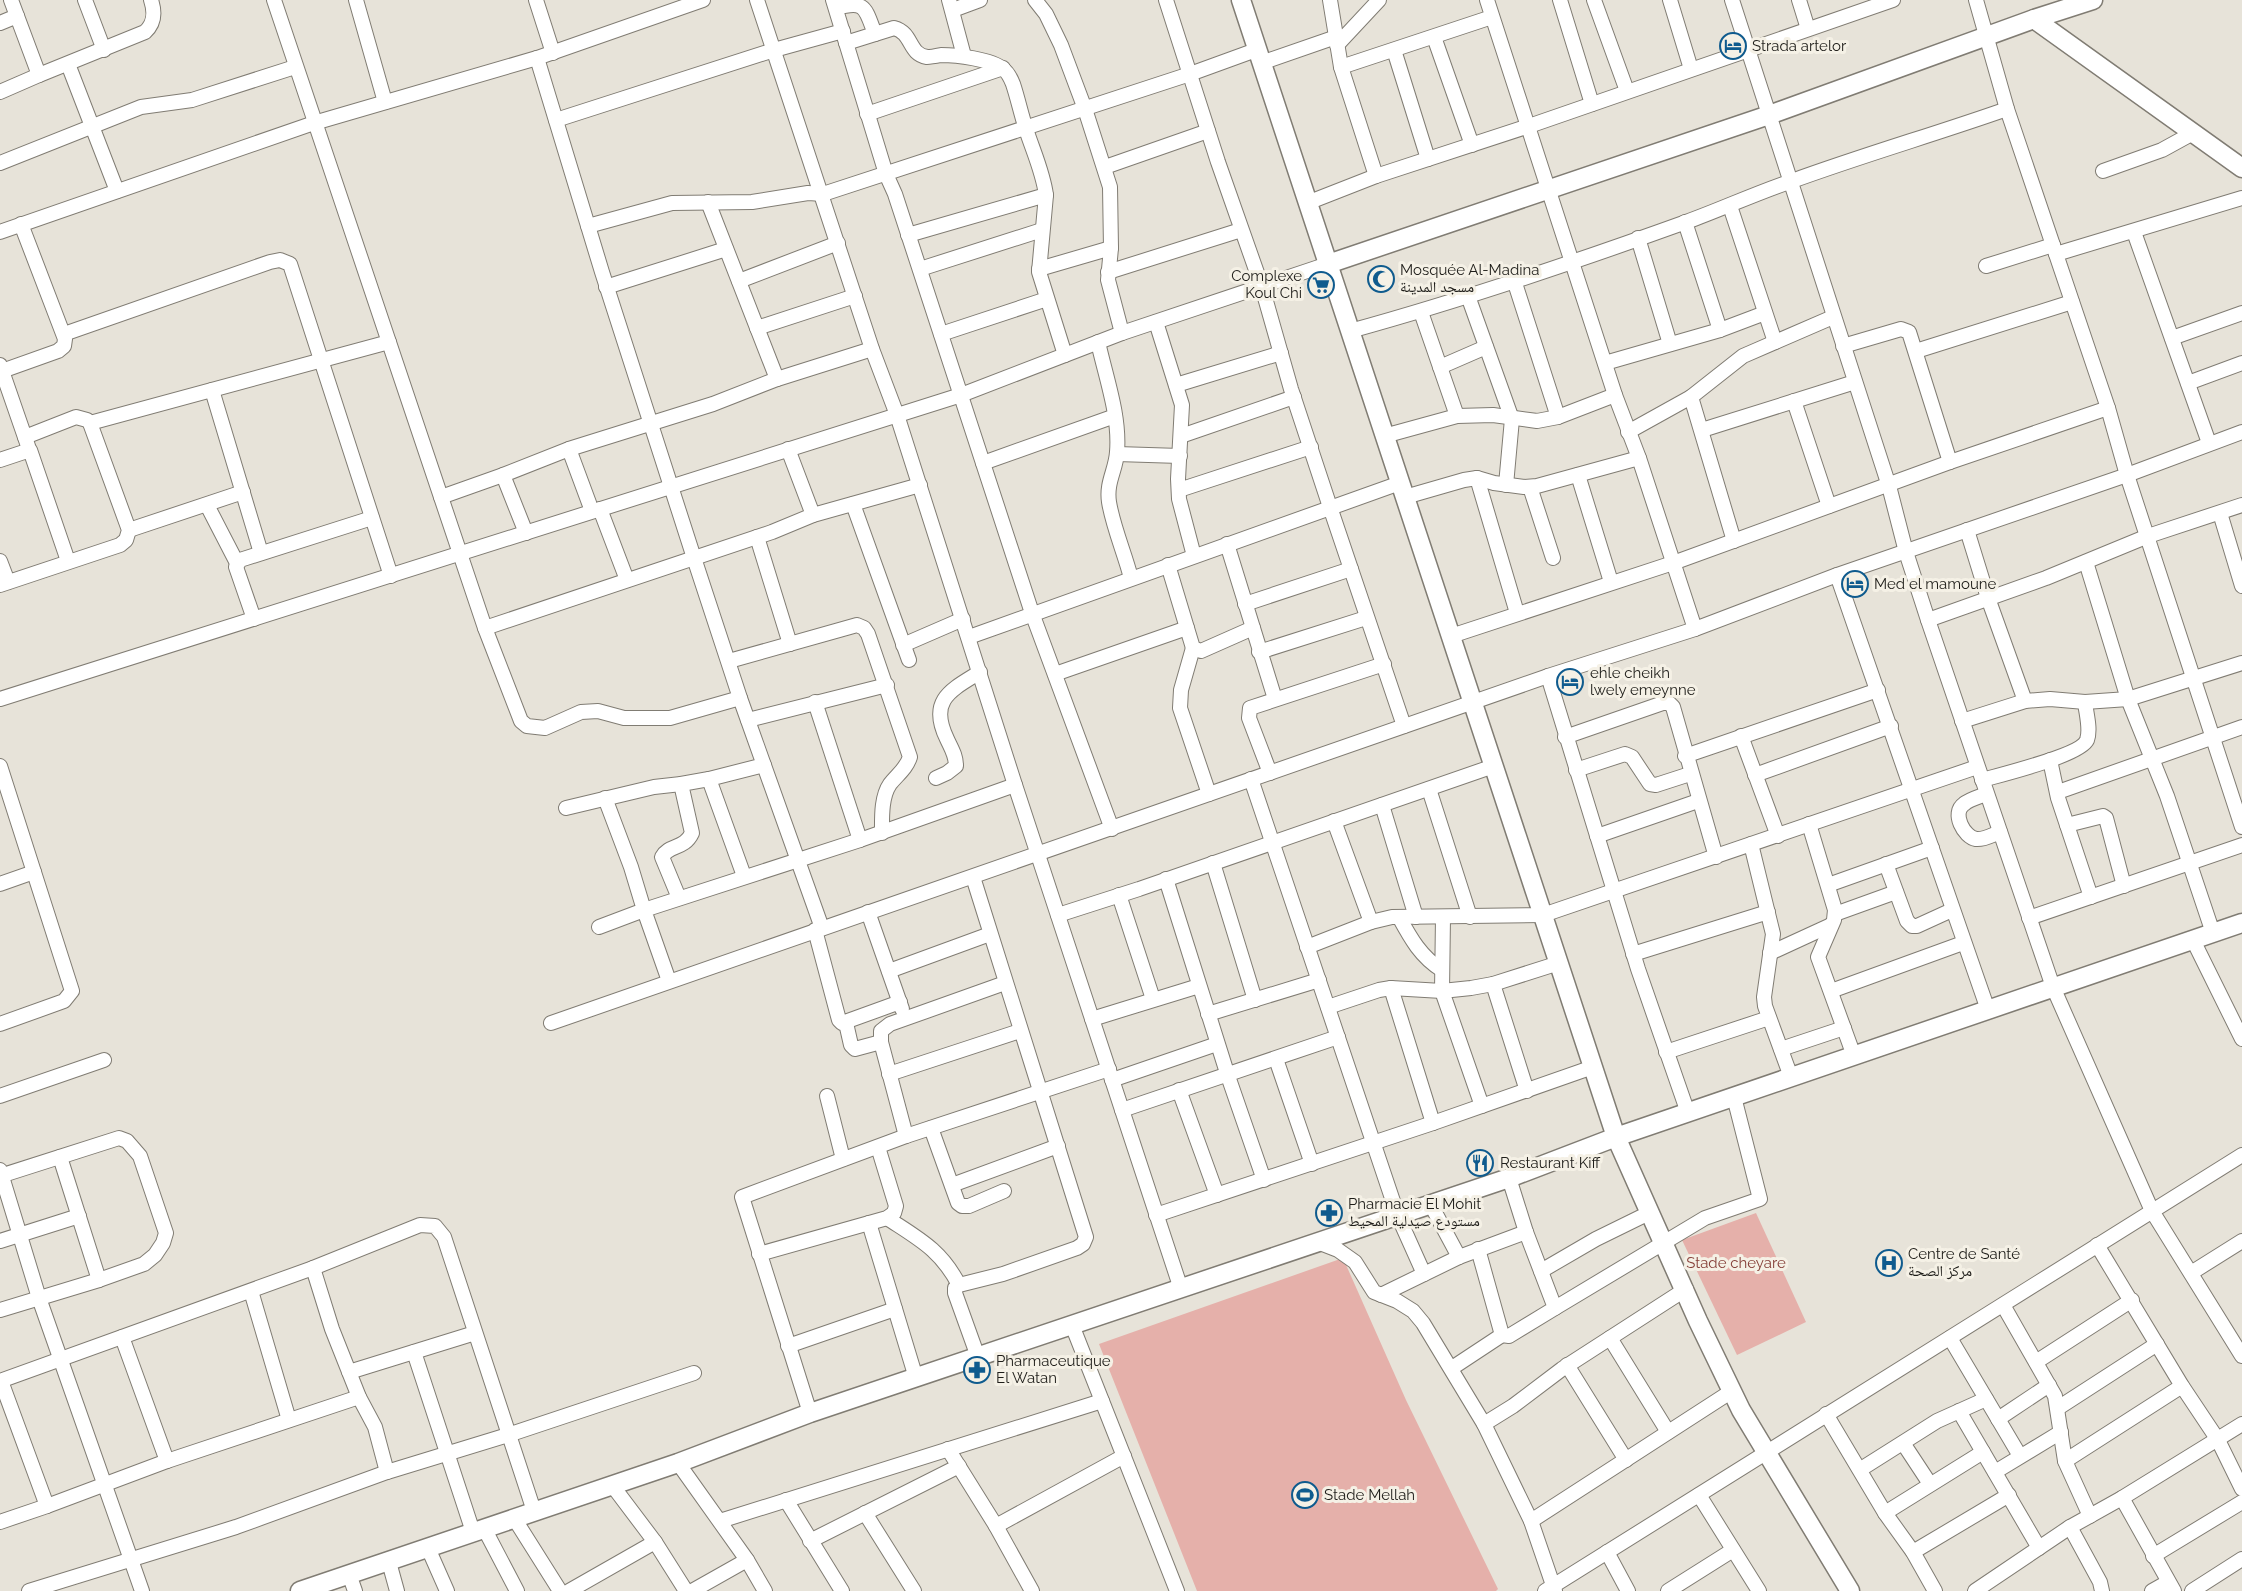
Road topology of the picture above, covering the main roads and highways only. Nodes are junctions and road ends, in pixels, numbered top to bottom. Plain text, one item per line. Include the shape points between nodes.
1 (2093, 0) edge
2 (1244, 1) edge
3 (2065, 4) edge
4 (2034, 19) junction
5 (2242, 168) edge
6 (1328, 264) junction
7 (2242, 923) edge
8 (1616, 1137) junction
9 (352, 1583) edge
10 (300, 1591) edge
11 (1850, 1591) edge

1 - 3 main road
2 - 6 main road
3 - 4 main road
4 - 5 main road
4 - 6 main road via 1769,115
6 - 8 main road
7 - 8 main road
8 - 9 main road via 1431,1205 810,1413 478,1530 389,1562
8 - 11 main road via 1732,1391 1765,1453
9 - 10 main road

